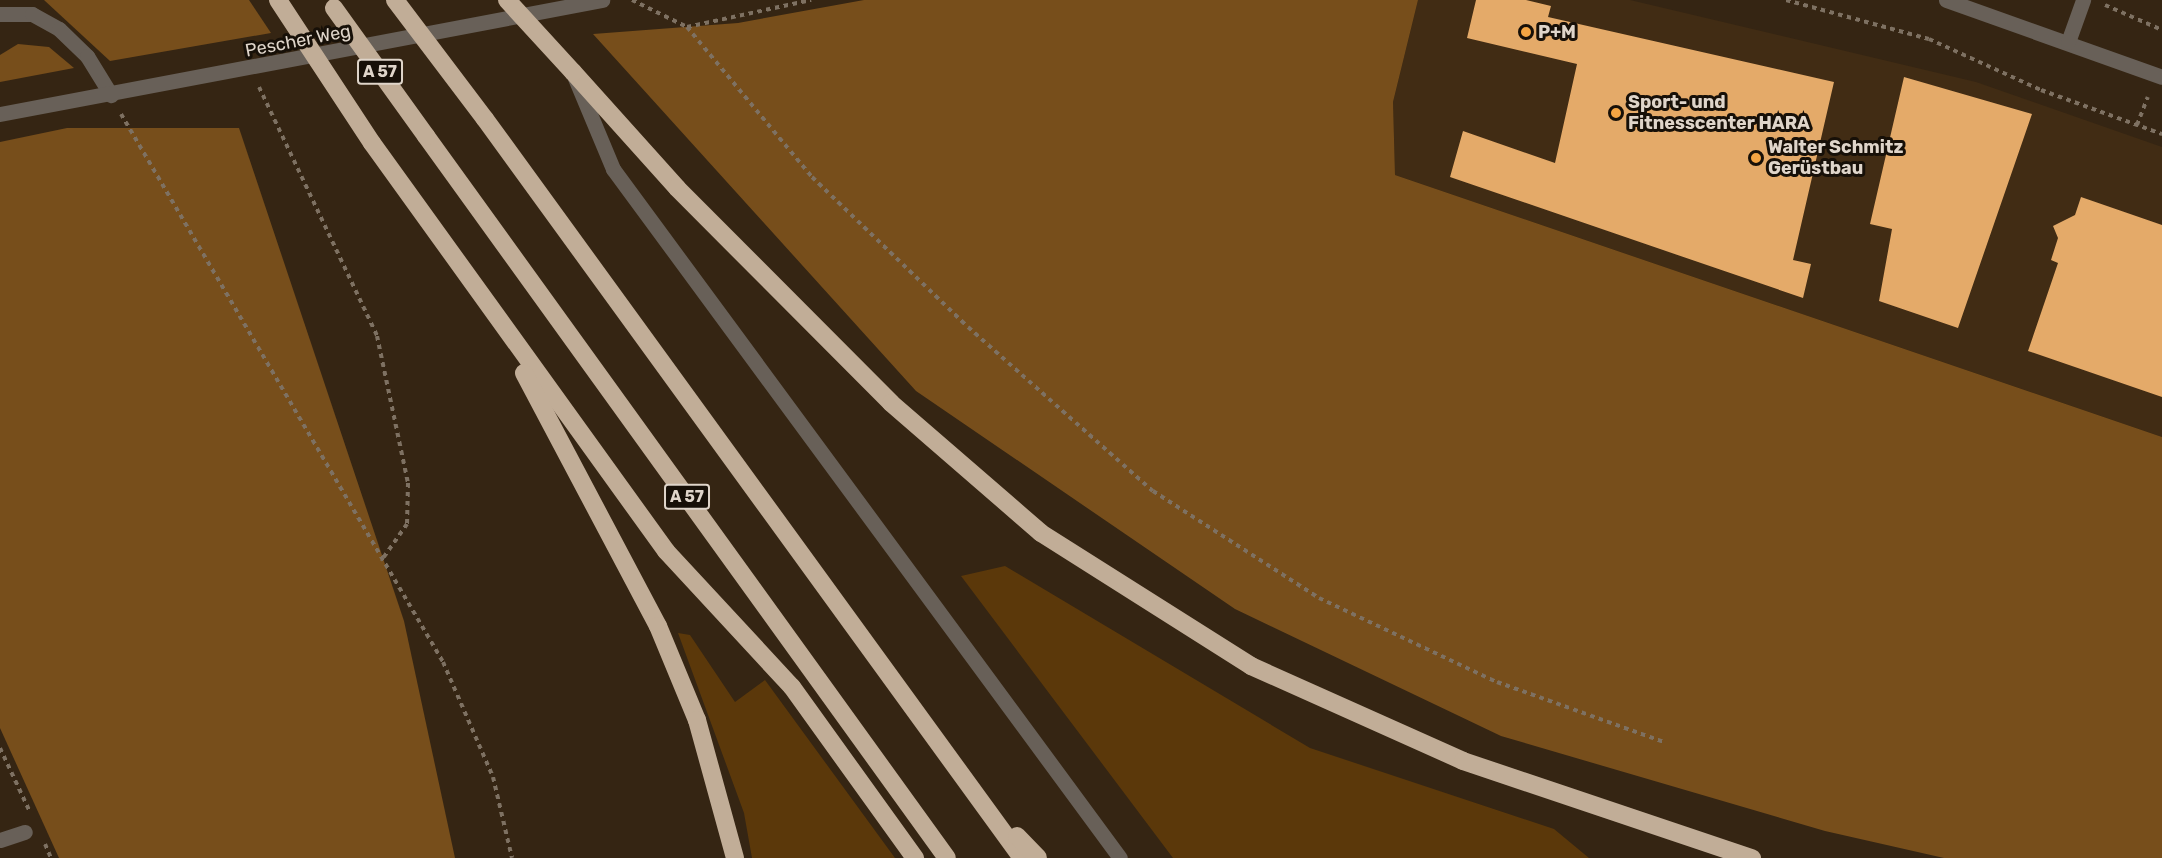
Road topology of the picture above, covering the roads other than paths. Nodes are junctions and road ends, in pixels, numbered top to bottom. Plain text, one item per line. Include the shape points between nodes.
1 (278, 0) edge
2 (395, 0) edge
3 (507, 0) edge
4 (602, 0) edge
5 (1946, 0) edge
6 (2083, 0) edge
7 (331, 4) edge
8 (0, 14) edge
9 (2068, 42) junction
10 (573, 72) junction
11 (2162, 77) edge
12 (111, 95) junction
13 (0, 114) edge
14 (497, 321) junction
15 (979, 796) junction
16 (25, 832) dead end
17 (0, 840) edge
18 (735, 858) edge
19 (915, 858) edge
20 (947, 858) edge
21 (1022, 858) edge
22 (1038, 858) edge
23 (1120, 858) edge
24 (1752, 858) edge

1 - 14 highway, bridge
2 - 15 highway, bridge
3 - 10 highway, bridge
4 - 12 street, Pescher Weg
5 - 9 street
6 - 9 street
7 - 20 highway, A 57, bridge
8 - 12 street via 32,14 59,28 87,56
9 - 11 street
10 - 23 street via 613,169
10 - 24 highway via 677,188 891,403 1041,533 1262,671 1463,761
12 - 13 street, Pescher Weg
14 - 18 highway via 657,626 697,720
14 - 19 highway via 666,551 792,687
15 - 21 highway
15 - 22 highway
16 - 17 street

